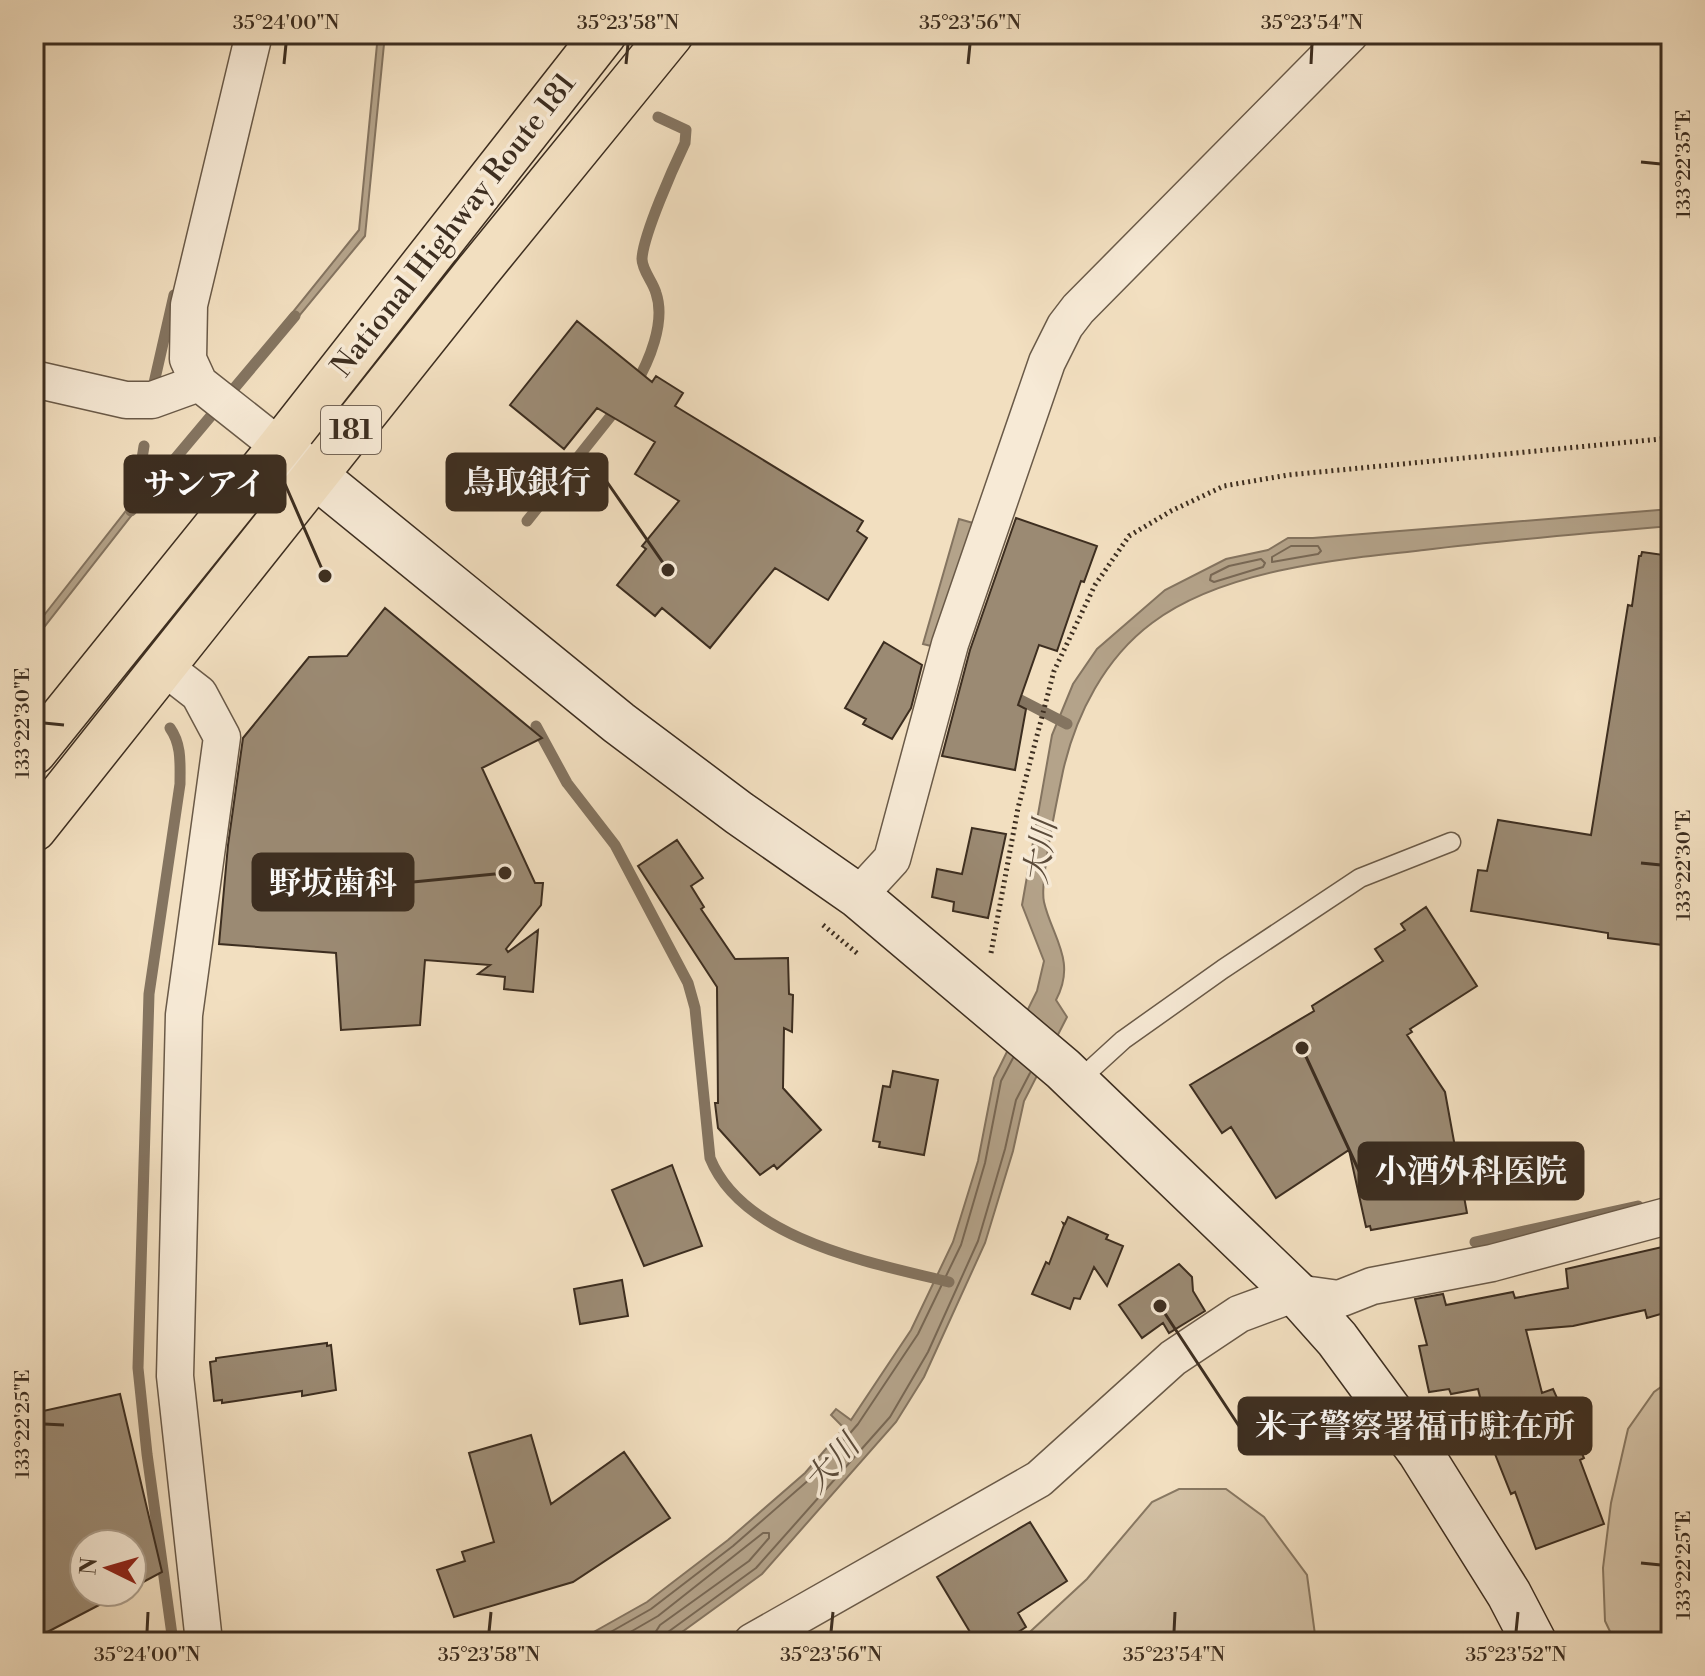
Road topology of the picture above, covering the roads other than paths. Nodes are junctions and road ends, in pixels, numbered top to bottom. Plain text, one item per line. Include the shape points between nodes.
1 (254, 34) edge
2 (604, 34) edge
3 (671, 34) edge
4 (1350, 34) edge
5 (34, 379) edge
6 (199, 383) junction
7 (280, 447) junction
8 (314, 476) junction
9 (163, 666) junction
10 (34, 752) edge
11 (34, 829) edge
12 (1451, 842) dead end
13 (858, 896) junction
14 (1070, 1076) junction
15 (1671, 1215) edge
16 (1296, 1293) junction
17 (790, 1633) edge
18 (204, 1642) edge
19 (752, 1642) edge
20 (1534, 1642) edge

1 - 6 street via 189,305 188,359
2 - 7 highway, National Highway Route 181 / 181
3 - 8 highway, National Highway Route 181 / 181
4 - 13 street via 1078,309 1055,343 950,644 892,859
5 - 6 street via 126,400 152,400
6 - 7 street
7 - 8 street
7 - 10 highway, National Highway Route 181 / 181
8 - 9 highway, National Highway Route 181 / 181
8 - 13 street via 619,723
9 - 11 highway, National Highway Route 181 / 181
9 - 18 street via 199,694 222,737 184,1015 175,1376
12 - 14 lane via 1360,878
13 - 14 street
14 - 16 street
15 - 16 street via 1492,1263 1372,1286 1339,1299
16 - 17 street via 1239,1314 1173,1358 1039,1479
16 - 20 street via 1337,1339 1420,1452
17 - 19 street

